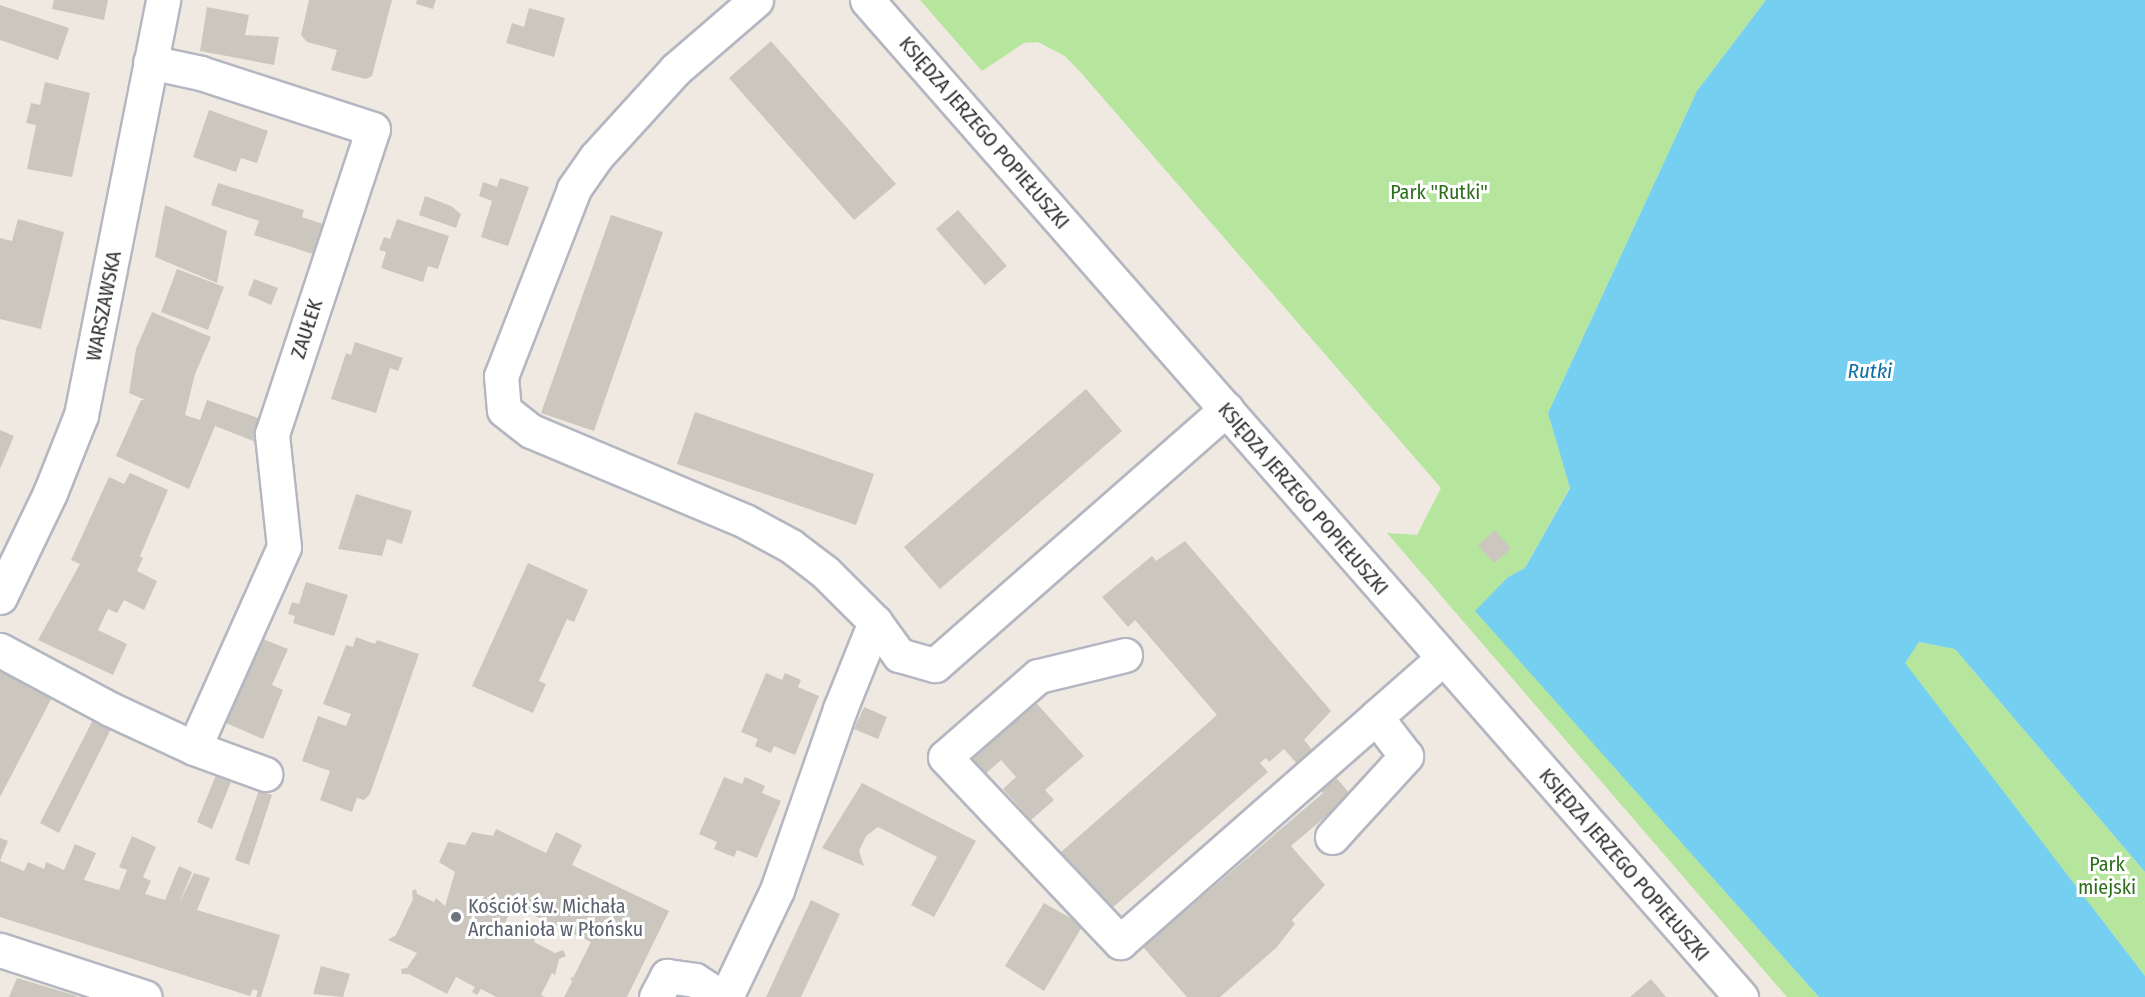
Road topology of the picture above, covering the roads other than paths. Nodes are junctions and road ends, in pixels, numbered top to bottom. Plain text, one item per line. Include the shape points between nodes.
1 (163, 0) edge
2 (867, 0) edge
3 (736, 6) edge
4 (150, 62) junction
5 (1226, 410) junction
6 (0, 597) edge
7 (875, 622) junction
8 (0, 650) edge
9 (1125, 655) dead end
10 (1442, 659) junction
11 (1376, 717) junction
12 (195, 748) junction
13 (265, 774) dead end
14 (1332, 837) dead end
15 (0, 950) edge
16 (144, 997) edge
17 (656, 997) edge
18 (724, 997) edge
19 (1741, 997) edge

1 - 4 street, WARSZAWSKA
2 - 5 street, KSIĘDZA JERZEGO POPIEŁUSZKI
3 - 7 street via 596,157 574,189 501,376 504,410 531,431 745,521 791,546 825,572
4 - 6 street, WARSZAWSKA via 81,415 50,493
4 - 12 street, ZAUŁEK via 201,72 373,129 272,434 284,547
5 - 7 street via 934,665 899,655
5 - 10 street, KSIĘDZA JERZEGO POPIEŁUSZKI
7 - 18 street via 777,890
8 - 12 street via 110,709
9 - 11 street via 1038,676 945,757 1120,942
10 - 11 street
10 - 19 street, KSIĘDZA JERZEGO POPIEŁUSZKI
11 - 14 street via 1406,756
12 - 13 street
15 - 16 street
17 - 18 street via 667,976 696,981

